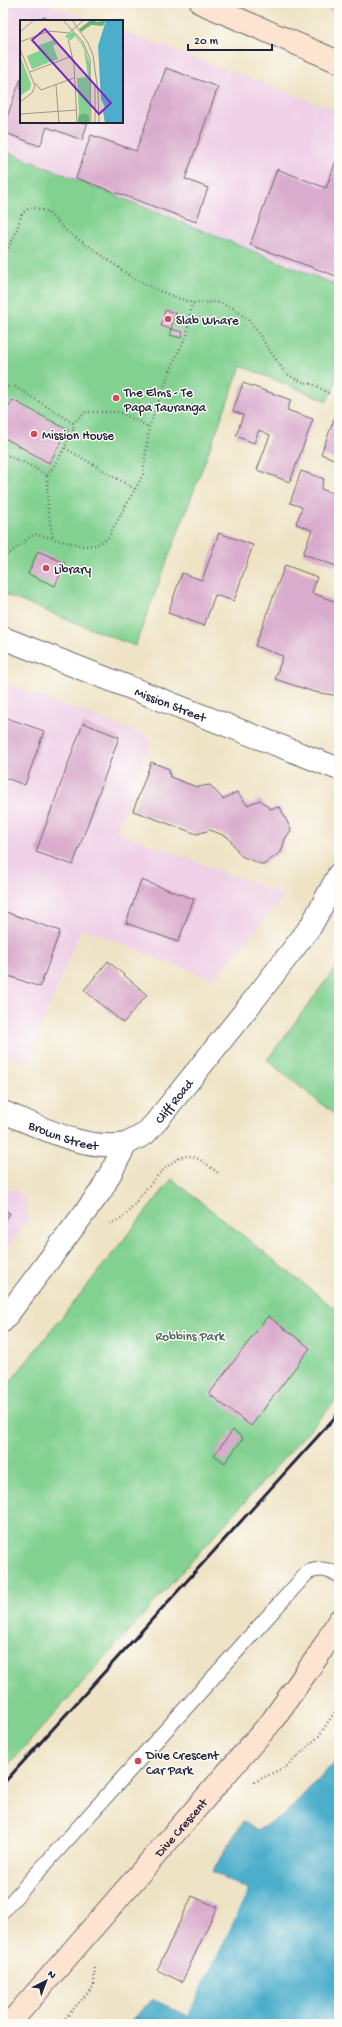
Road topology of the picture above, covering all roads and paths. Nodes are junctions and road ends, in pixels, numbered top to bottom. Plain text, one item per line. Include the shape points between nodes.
1 (201, 3) edge
2 (339, 62) edge
3 (3, 259) edge
4 (192, 303) junction
5 (3, 387) edge
6 (330, 394) dead end
7 (73, 423) junction
8 (149, 427) junction
9 (65, 448) junction
10 (3, 453) edge
11 (47, 476) junction
12 (135, 489) junction
13 (53, 538) junction
14 (3, 557) edge
15 (3, 638) edge
16 (339, 769) edge
17 (339, 874) edge
18 (3, 1112) edge
19 (126, 1144) junction
20 (220, 1174) dead end
21 (107, 1223) dead end
22 (3, 1321) edge
23 (339, 1575) edge
24 (339, 1620) edge
25 (339, 1705) edge
26 (252, 1784) dead end
27 (3, 1911) edge
28 (9, 2024) edge

1 - 2 main road
3 - 4 path via 22,213 32,207 48,212 66,231 134,279
4 - 6 path via 216,302 233,308 250,321 285,372
4 - 8 path via 187,334
5 - 7 path via 14,386
7 - 8 path via 86,412 119,412
7 - 9 path via 74,428
8 - 12 path via 143,475
9 - 11 path
9 - 12 path
10 - 11 path
11 - 13 path via 48,510
12 - 13 path via 107,539 96,545 83,546
13 - 14 path via 35,534
15 - 16 street, Mission Street
17 - 19 street, Cliff Road via 311,926 258,996 155,1123 145,1134
18 - 19 street, Brown Street via 77,1141 99,1146
19 - 22 street via 101,1191
20 - 21 path via 194,1156 185,1157 158,1174 123,1217
23 - 27 lane via 326,1569 308,1572
24 - 28 main road, Dive Crescent via 320,1653 272,1722
25 - 26 path via 319,1736 287,1766

